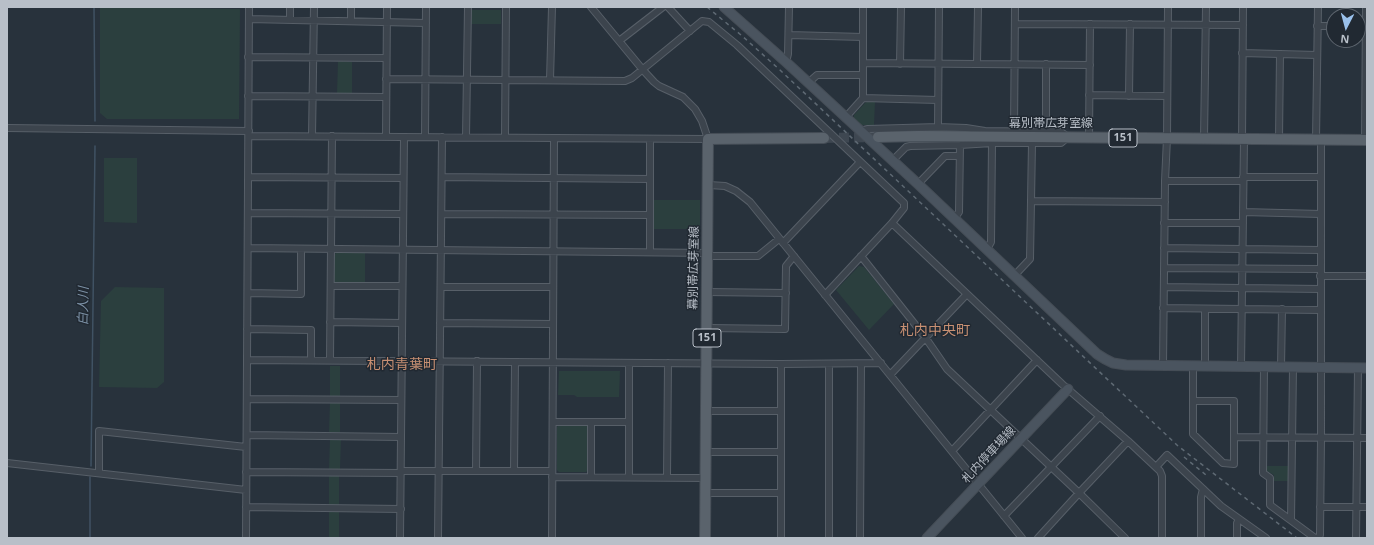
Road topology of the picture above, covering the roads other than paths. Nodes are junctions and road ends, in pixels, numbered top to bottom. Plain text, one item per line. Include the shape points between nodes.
1 (250, 7) edge
2 (290, 7) edge
3 (314, 7) edge
4 (351, 7) edge
5 (387, 7) edge
6 (426, 7) edge
7 (468, 7) edge
8 (506, 7) edge
9 (552, 7) edge
10 (651, 7) edge
11 (663, 7) edge
12 (668, 7) edge
13 (724, 7) edge
14 (789, 7) edge
15 (863, 7) edge
16 (901, 7) edge
17 (939, 7) edge
18 (978, 7) edge
19 (1015, 7) edge
20 (1168, 7) edge
21 (1206, 7) edge
22 (1243, 7) edge
23 (1318, 7) edge
24 (1366, 7) edge
25 (593, 8) edge
26 (656, 13) junction
27 (250, 19) junction
28 (290, 20) junction
29 (314, 20) junction
30 (351, 21) junction
31 (386, 21) junction
32 (426, 23) junction
33 (1015, 24) junction
34 (1090, 24) junction
35 (1130, 24) junction
36 (1168, 24) junction
37 (1206, 25) junction
38 (1242, 25) junction
39 (1318, 26) junction
40 (1326, 26) edge
41 (1367, 26) edge
42 (690, 31) junction
43 (789, 35) junction
44 (863, 37) junction
45 (619, 41) junction
46 (1242, 54) junction
47 (1280, 54) junction
48 (1317, 55) junction
49 (248, 57) junction
50 (314, 58) junction
51 (386, 58) junction
52 (786, 62) junction
53 (863, 63) junction
54 (900, 64) junction
55 (938, 64) junction
56 (977, 64) junction
57 (1014, 64) junction
58 (1046, 64) junction
59 (1090, 65) junction
60 (643, 70) junction
61 (863, 75) junction
62 (386, 79) junction
63 (426, 79) junction
64 (467, 80) junction
65 (506, 80) junction
66 (550, 80) junction
67 (808, 83) junction
68 (1089, 95) junction
69 (248, 96) junction
70 (313, 96) junction
71 (1128, 96) junction
72 (1167, 96) junction
73 (386, 97) junction
74 (863, 98) junction
75 (938, 100) junction
76 (845, 118) junction
77 (938, 127) junction
78 (7, 128) edge
79 (860, 131) junction
80 (1014, 131) junction
81 (1046, 131) junction
82 (249, 134) junction
83 (312, 136) junction
84 (332, 136) junction
85 (386, 136) junction
86 (404, 137) junction
87 (425, 137) junction
88 (442, 137) junction
89 (466, 137) junction
90 (505, 137) junction
91 (878, 137) tunnel mouth
92 (1068, 137) junction
93 (1089, 137) junction
94 (554, 138) junction
95 (650, 138) junction
96 (824, 138) tunnel mouth
97 (1167, 138) junction
98 (1204, 138) junction
99 (708, 139) junction
100 (1319, 139) junction
101 (1243, 140) junction
102 (1279, 140) junction
103 (1366, 140) edge
104 (992, 143) junction
105 (1032, 143) junction
106 (960, 145) junction
107 (960, 156) junction
108 (892, 161) junction
109 (860, 162) junction
110 (249, 177) junction
111 (331, 177) junction
112 (442, 177) junction
113 (1321, 177) junction
114 (403, 178) junction
115 (554, 178) junction
116 (650, 178) junction
117 (1243, 179) junction
118 (1165, 180) junction
119 (918, 184) junction
120 (708, 185) junction
121 (1031, 201) junction
122 (1164, 202) junction
123 (1243, 212) junction
124 (248, 213) junction
125 (330, 213) junction
126 (403, 214) junction
127 (442, 214) junction
128 (1321, 214) junction
129 (554, 215) junction
130 (650, 215) junction
131 (954, 219) junction
132 (892, 223) junction
133 (1164, 223) junction
134 (1242, 223) junction
135 (781, 241) junction
136 (248, 248) junction
137 (1164, 248) junction
138 (301, 249) junction
139 (331, 249) junction
140 (987, 249) junction
141 (1242, 249) junction
142 (402, 250) junction
143 (441, 250) junction
144 (1320, 250) junction
145 (554, 251) junction
146 (650, 252) junction
147 (708, 254) junction
148 (794, 256) junction
149 (861, 256) junction
150 (1164, 268) junction
151 (1242, 268) junction
152 (1320, 272) junction
153 (1014, 276) junction
154 (1367, 276) edge
155 (331, 286) junction
156 (402, 286) junction
157 (441, 287) junction
158 (554, 287) junction
159 (1164, 287) junction
160 (1242, 288) junction
161 (1320, 289) junction
162 (707, 292) junction
163 (248, 293) junction
164 (786, 293) junction
165 (967, 294) junction
166 (825, 295) junction
167 (1163, 308) junction
168 (1205, 308) junction
169 (1242, 309) junction
170 (1282, 310) junction
171 (1320, 310) junction
172 (330, 322) junction
173 (402, 323) junction
174 (440, 323) junction
175 (553, 324) junction
176 (707, 328) junction
177 (247, 329) junction
178 (925, 337) junction
179 (247, 360) junction
180 (311, 360) junction
181 (330, 360) junction
182 (1037, 360) junction
183 (402, 361) junction
184 (440, 361) junction
185 (477, 361) junction
186 (515, 362) junction
187 (553, 362) junction
188 (629, 363) junction
189 (668, 363) junction
190 (707, 363) junction
191 (881, 363) junction
192 (781, 364) junction
193 (829, 364) junction
194 (862, 364) junction
195 (1163, 365) junction
196 (1193, 366) junction
197 (1204, 366) junction
198 (1241, 366) junction
199 (1264, 366) junction
200 (1281, 367) junction
201 (1293, 367) junction
202 (1320, 367) junction
203 (1362, 368) edge
204 (890, 374) junction
205 (1068, 389) junction
206 (247, 399) junction
207 (401, 400) junction
208 (1192, 401) junction
209 (990, 410) junction
210 (707, 411) junction
211 (781, 411) junction
212 (1100, 416) junction
213 (553, 422) junction
214 (591, 422) junction
215 (629, 422) junction
216 (247, 435) junction
217 (401, 437) junction
218 (1234, 437) junction
219 (1021, 438) junction
220 (1263, 438) junction
221 (1292, 438) junction
222 (1321, 438) junction
223 (1357, 438) junction
224 (1367, 438) edge
225 (1128, 441) junction
226 (246, 447) junction
227 (952, 451) junction
228 (706, 452) junction
229 (781, 452) junction
230 (7, 463) edge
231 (1051, 467) junction
232 (1156, 467) junction
233 (439, 471) junction
234 (476, 471) junction
235 (514, 471) junction
236 (246, 472) junction
237 (401, 472) junction
238 (99, 474) junction
239 (552, 474) junction
240 (591, 477) junction
241 (629, 477) junction
242 (666, 477) junction
243 (706, 478) junction
244 (978, 484) junction
245 (1203, 489) junction
246 (246, 490) junction
247 (706, 493) junction
248 (781, 493) junction
249 (1079, 493) junction
250 (1320, 506) junction
251 (1357, 507) junction
252 (1367, 507) edge
253 (246, 508) junction
254 (400, 509) junction
255 (1004, 516) junction
256 (1239, 519) junction
257 (1291, 520) junction
258 (246, 538) edge
259 (400, 538) edge
260 (438, 538) edge
261 (552, 538) edge
262 (705, 538) edge
263 (781, 538) edge
264 (828, 538) edge
265 (860, 538) edge
266 (927, 538) edge
267 (1022, 538) edge
268 (1038, 538) edge
269 (1125, 538) edge
270 (1162, 538) edge
271 (1202, 538) edge
272 (1237, 538) edge
273 (1266, 538) edge
274 (1315, 538) edge
275 (1318, 538) edge
276 (1356, 538) edge

1 - 27 street
2 - 28 street
3 - 29 street
4 - 30 street
5 - 31 street
6 - 32 street
7 - 64 street
8 - 65 street
9 - 66 street
10 - 26 street
11 - 26 street
12 - 42 street
13 - 52 street
14 - 43 street
15 - 44 street
16 - 54 street
17 - 55 street
18 - 56 street
19 - 33 street
20 - 36 street
21 - 37 street
22 - 38 street
23 - 39 street
24 - 41 street
25 - 45 street
26 - 45 street
27 - 28 street
27 - 49 street
28 - 29 street
29 - 30 street
29 - 50 street
30 - 31 street
31 - 32 street
31 - 51 street
32 - 63 street
33 - 34 street
33 - 57 street
34 - 35 street
34 - 59 street
35 - 36 street
35 - 71 street
36 - 37 street
36 - 72 street
37 - 38 street
37 - 98 street
38 - 46 street
39 - 40 street
39 - 48 street
41 - 103 street
42 - 60 street
42 - 109 street via 702,22 709,22 737,45
43 - 44 street
43 - 52 street
44 - 53 street
45 - 60 street
46 - 47 street
46 - 101 street
47 - 48 street
47 - 102 street
48 - 100 street
49 - 50 street
49 - 69 street
50 - 51 street
50 - 70 street
51 - 62 street
52 - 67 street
53 - 54 street
53 - 61 street
54 - 55 street
55 - 56 street
55 - 75 street
56 - 57 street
57 - 58 street
57 - 80 street
58 - 59 street
58 - 81 street
59 - 68 street
60 - 66 street via 625,81
60 - 99 street via 659,86 682,97 695,109
61 - 67 street via 816,75
61 - 74 street
62 - 63 street
62 - 73 street
63 - 64 street
63 - 87 street
64 - 65 street
64 - 89 street
65 - 66 street
65 - 90 street
67 - 76 street
68 - 71 street
68 - 93 street
69 - 70 street
69 - 82 street
70 - 73 street
70 - 83 street
71 - 72 street
72 - 97 street
73 - 85 street
74 - 75 street
74 - 76 street
75 - 77 street
76 - 79 street
77 - 79 street
77 - 80 street
78 - 82 street
79 - 108 street
80 - 81 street
81 - 92 street via 1061,132
82 - 83 street
82 - 110 street
83 - 84 street
84 - 85 street
84 - 111 street
85 - 86 street
86 - 87 street
86 - 114 street
87 - 88 street
88 - 89 street
88 - 112 street
89 - 90 street
90 - 94 street
91 - 92 main road, 幕別帯広芽室線 / 151
92 - 93 main road, 幕別帯広芽室線 / 151
92 - 105 street via 1061,143
93 - 97 main road, 幕別帯広芽室線 / 151
94 - 95 street
94 - 115 street
95 - 99 street
95 - 116 street
96 - 99 main road
97 - 98 main road, 幕別帯広芽室線 / 151
97 - 118 street
98 - 101 main road, 幕別帯広芽室線 / 151
99 - 120 main road, 幕別帯広芽室線 / 151
100 - 102 main road, 幕別帯広芽室線 / 151
100 - 103 main road, 幕別帯広芽室線 / 151
100 - 113 street
101 - 102 main road, 幕別帯広芽室線 / 151
101 - 117 street
104 - 105 street
104 - 106 street
104 - 140 street via 991,242
105 - 121 street
106 - 107 street
106 - 108 street via 910,146
107 - 119 street via 945,156
107 - 131 street via 959,212
108 - 119 street
109 - 132 street via 904,203 904,208
109 - 135 street
110 - 111 street
110 - 124 street
111 - 114 street
111 - 125 street
112 - 115 street
112 - 127 street
113 - 117 street
113 - 128 street
114 - 126 street
115 - 116 street
115 - 129 street
116 - 130 street
117 - 118 street
117 - 123 street
118 - 122 street
119 - 131 street
120 - 135 street via 725,186 743,195
120 - 147 main road, 幕別帯広芽室線 / 151
121 - 122 street
121 - 153 street via 1030,259
122 - 133 street
123 - 128 street
123 - 134 street
124 - 125 street
124 - 136 street
125 - 126 street
125 - 139 street
126 - 142 street
127 - 129 street
127 - 143 street
128 - 144 street
129 - 130 street
129 - 145 street
130 - 146 street
131 - 140 street
132 - 149 street
132 - 165 street
133 - 134 street
133 - 137 street
134 - 141 street
135 - 147 street via 758,256
135 - 148 street
136 - 138 street
136 - 163 street
137 - 141 street
137 - 150 street
138 - 139 street
138 - 163 street via 301,294
139 - 142 street
139 - 155 street
140 - 153 street
141 - 144 street
141 - 151 street
142 - 143 street
142 - 156 street
143 - 145 street
143 - 157 street
144 - 152 street
145 - 146 street
145 - 158 street
146 - 147 street
147 - 162 main road, 幕別帯広芽室線 / 151
148 - 164 street via 786,266
148 - 166 street
149 - 166 street
149 - 178 street
150 - 151 street
150 - 159 street
151 - 152 street
151 - 160 street
152 - 154 street
152 - 161 street
153 - 195 street via 1097,354 1113,363
155 - 156 street
155 - 172 street
156 - 173 street
157 - 158 street
157 - 174 street
158 - 175 street
159 - 160 street
159 - 167 street
160 - 161 street
160 - 169 street
161 - 171 street
162 - 164 street
162 - 176 main road, 幕別帯広芽室線 / 151
163 - 177 street
164 - 176 street via 785,329
165 - 178 street
165 - 182 street
166 - 191 street
167 - 168 street
167 - 195 street
168 - 169 street
168 - 197 street
169 - 170 street
169 - 198 street
170 - 171 street
170 - 200 street
171 - 202 street
172 - 173 street
172 - 181 street
173 - 183 street
174 - 175 street
174 - 184 street
175 - 187 street
176 - 190 main road, 幕別帯広芽室線 / 151
177 - 179 street
177 - 180 street via 311,330
178 - 204 street
178 - 209 street via 947,369
179 - 180 street
179 - 206 street
180 - 181 street
181 - 183 street
182 - 205 street
182 - 209 street
183 - 184 street
183 - 207 street
184 - 185 street
184 - 233 street
185 - 186 street
185 - 234 street
186 - 187 street
186 - 235 street
187 - 188 street
187 - 213 street
188 - 189 street
188 - 215 street
189 - 190 street
189 - 242 street
190 - 192 street
190 - 210 main road, 幕別帯広芽室線 / 151
191 - 194 street
191 - 204 street
192 - 193 street
192 - 211 street
193 - 194 street
193 - 264 street
194 - 265 street
195 - 196 street
196 - 197 street
196 - 208 street
197 - 198 street
198 - 199 street
199 - 200 street
199 - 220 street
200 - 201 street
201 - 202 street
201 - 221 street
202 - 203 street
202 - 222 street
203 - 223 street
204 - 227 street
205 - 212 street
205 - 219 street, 札内停車場線
206 - 207 street
206 - 216 street
207 - 217 street
208 - 218 street via 1234,402
208 - 218 street via 1193,434 1223,463 1234,464
209 - 219 street
209 - 227 street
210 - 211 street
210 - 228 main road, 幕別帯広芽室線 / 151
211 - 229 street
212 - 225 street
212 - 231 street
213 - 214 street
213 - 239 street
214 - 215 street
214 - 240 street
215 - 241 street
216 - 217 street
216 - 226 street
217 - 237 street
218 - 220 street
219 - 231 street
219 - 244 street, 札内停車場線
220 - 221 street
220 - 257 street via 1263,473 1270,478 1270,505
221 - 222 street
221 - 257 street
222 - 223 street
222 - 250 street
223 - 224 street
223 - 251 street
225 - 232 street
225 - 249 street
226 - 236 street
226 - 238 street via 99,431
227 - 244 street
228 - 229 street
228 - 243 main road, 幕別帯広芽室線 / 151
229 - 248 street
230 - 238 street
231 - 249 street
231 - 255 street
232 - 245 street via 1167,455
232 - 270 street via 1162,476
233 - 234 street
233 - 237 street
233 - 260 street
234 - 235 street
235 - 239 street
236 - 237 street
236 - 246 street
237 - 254 street
238 - 246 street
239 - 240 street
239 - 261 street
240 - 241 street
241 - 242 street
242 - 243 street
243 - 247 main road, 幕別帯広芽室線 / 151
244 - 255 street
244 - 266 street, 札内停車場線
245 - 256 street
245 - 271 street
246 - 253 street
247 - 248 street
247 - 262 main road, 幕別帯広芽室線 / 151
248 - 263 street
249 - 268 street
249 - 269 street
250 - 251 street
250 - 275 street
251 - 252 street
251 - 276 street
253 - 254 street
253 - 258 street
254 - 259 street
255 - 267 street
256 - 272 street
256 - 273 street
257 - 274 street

